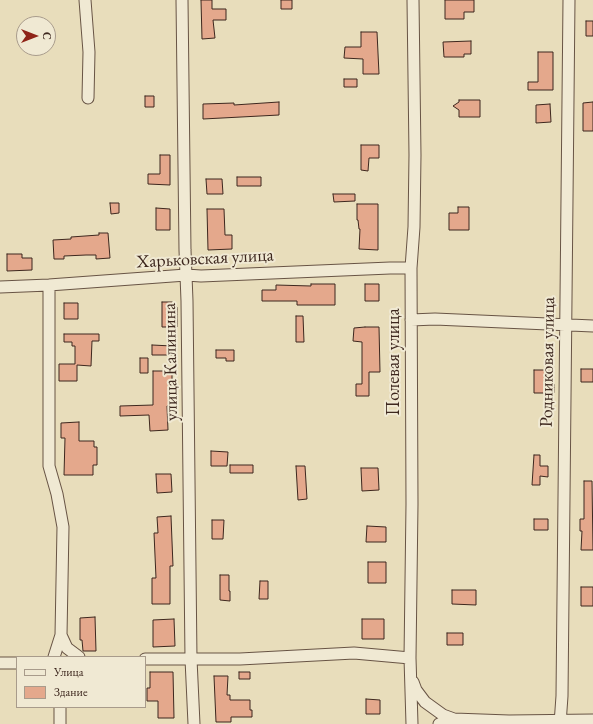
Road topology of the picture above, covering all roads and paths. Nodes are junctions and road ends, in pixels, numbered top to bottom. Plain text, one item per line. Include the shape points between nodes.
1 (85, 0) edge
2 (182, 0) edge
3 (413, 0) edge
4 (569, 0) edge
5 (88, 98) dead end
6 (411, 268) junction
7 (186, 275) junction
8 (49, 285) junction
9 (0, 287) edge
10 (411, 320) junction
11 (565, 324) junction
12 (593, 326) edge
13 (61, 635) junction
14 (54, 656) edge
15 (78, 656) edge
16 (410, 658) junction
17 (146, 659) edge
18 (191, 659) junction
19 (0, 663) edge
20 (16, 663) edge
21 (411, 676) junction
22 (60, 708) edge
23 (454, 719) junction
24 (593, 720) edge
25 (560, 722) edge
26 (60, 724) edge
27 (194, 724) edge
28 (412, 724) edge
29 (439, 724) edge

1 - 5 street via 89,52
2 - 7 street, улица Калинина
3 - 6 street, Полевая улица via 415,154
4 - 11 street, Родниковая улица
6 - 7 street, Харьковская улица
6 - 10 street, Полевая улица
7 - 8 street, Харьковская улица
7 - 18 street, улица Калинина
8 - 9 street, Харьковская улица
8 - 13 street via 49,466 63,527
10 - 11 street
10 - 16 street, Полевая улица
11 - 12 street
11 - 25 street, Родниковая улица
13 - 14 street
13 - 15 street via 67,648
16 - 18 street via 354,653
16 - 21 street, Полевая улица
17 - 18 street
18 - 27 street, улица Калинина
19 - 20 street
21 - 23 street via 416,690 425,702 443,715
21 - 28 street, Полевая улица
22 - 26 street
23 - 25 street
23 - 29 street
24 - 25 street

